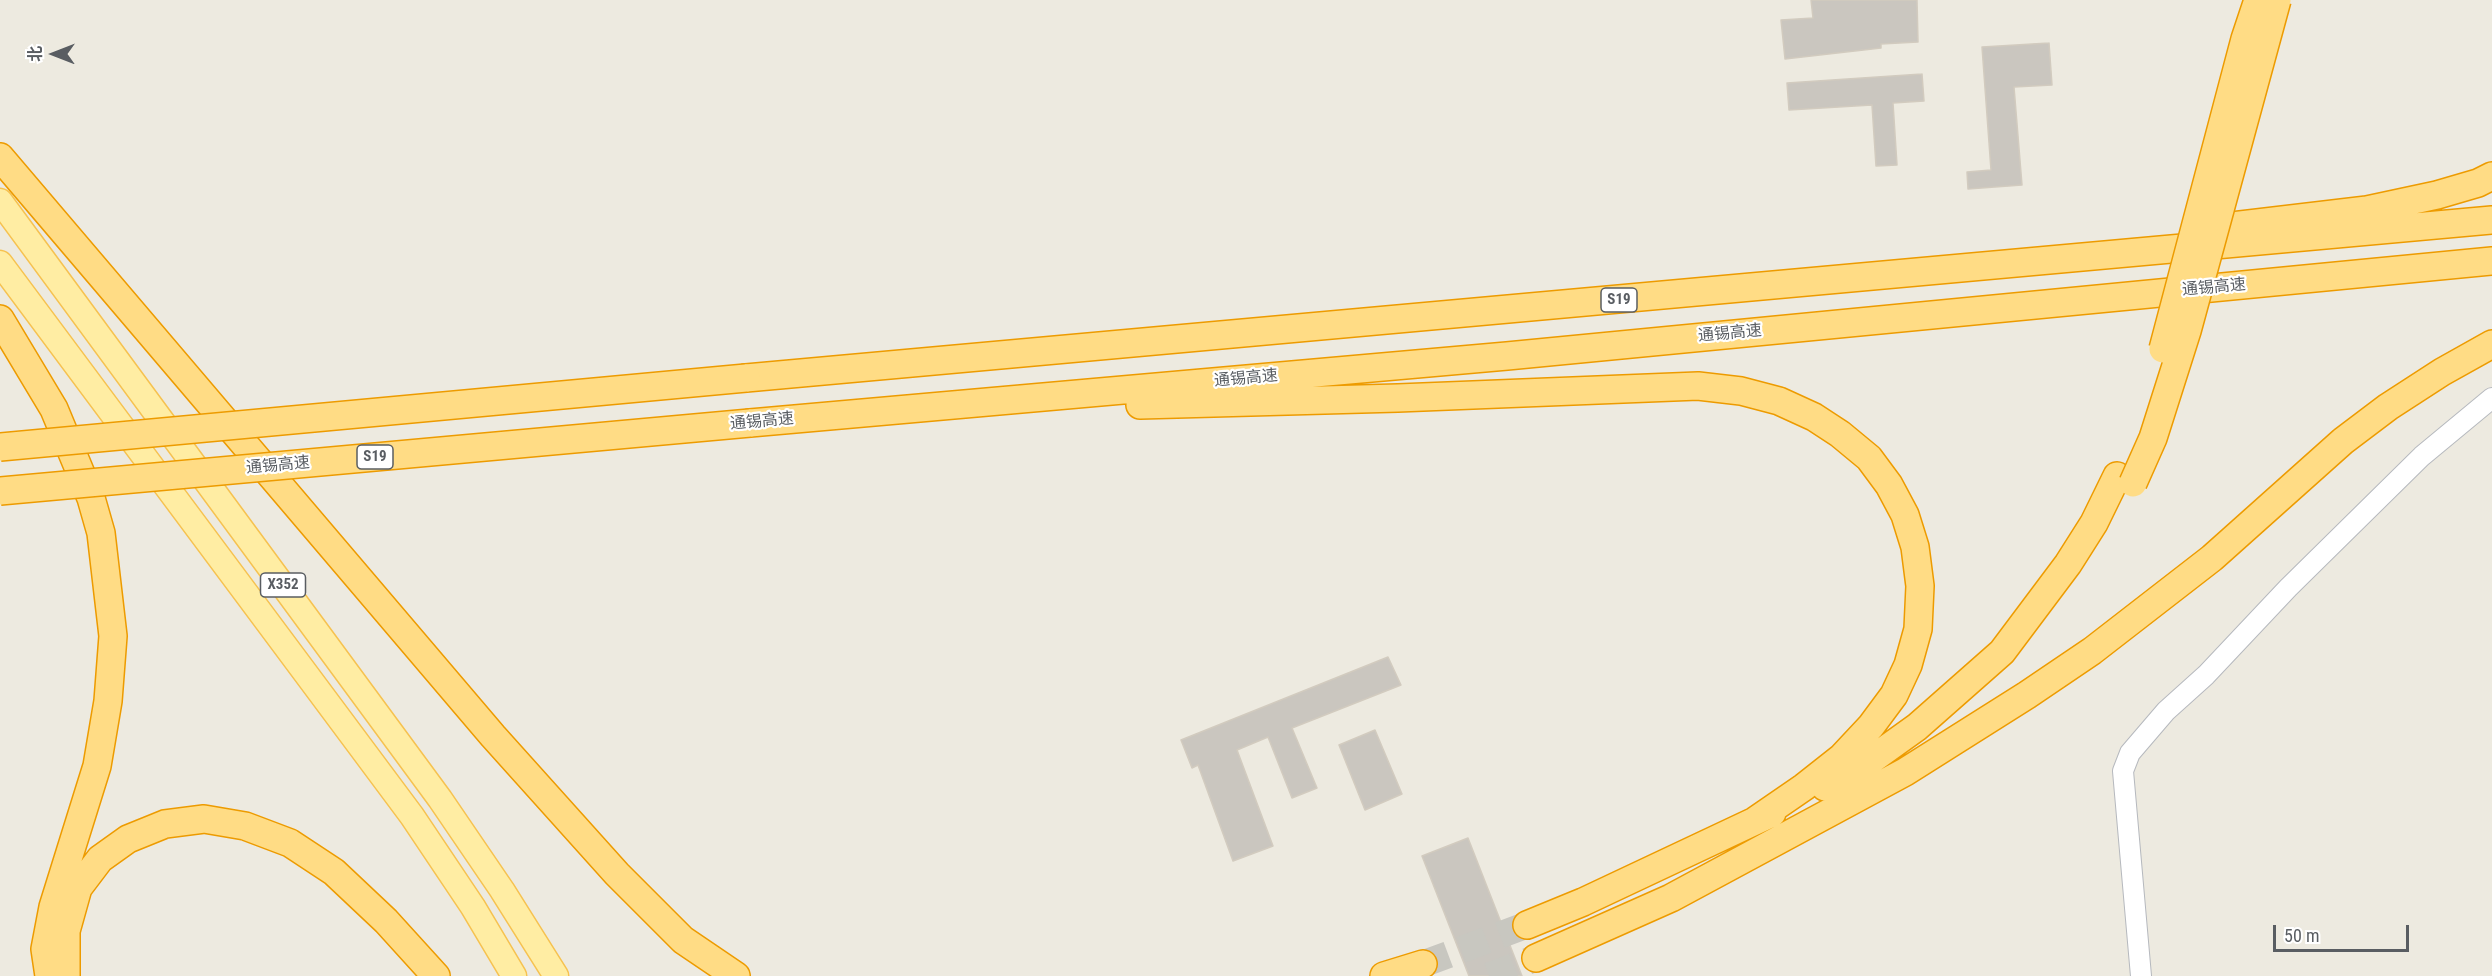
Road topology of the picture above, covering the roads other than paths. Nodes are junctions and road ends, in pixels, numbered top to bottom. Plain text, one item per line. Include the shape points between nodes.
1 (2258, 0) edge
2 (2277, 0) edge
3 (0, 157) edge
4 (2492, 176) edge
5 (0, 201) edge
6 (2492, 220) edge
7 (2492, 261) edge
8 (0, 263) edge
9 (1801, 283) junction
10 (0, 319) edge
11 (2492, 344) edge
12 (2492, 398) edge
13 (923, 407) junction
14 (0, 447) edge
15 (2125, 480) junction
16 (0, 491) edge
17 (1756, 820) junction
18 (1784, 837) junction
19 (1527, 925) tunnel mouth
20 (1536, 958) tunnel mouth
21 (1423, 964) tunnel mouth
22 (49, 976) edge
23 (66, 976) edge
24 (436, 976) edge
25 (514, 976) edge
26 (556, 976) edge
27 (736, 976) edge
28 (1384, 976) edge
29 (2141, 976) edge

1 - 15 highway, bridge
2 - 15 highway, bridge via 2187,331 2153,438
3 - 27 highway via 516,762 683,940
4 - 9 highway via 2437,195 2367,210
5 - 26 main road, X352 via 441,799
6 - 9 highway, S19
7 - 13 highway, 通锡高速 / S19 via 1507,356
8 - 25 main road, X352 via 412,816
9 - 14 highway, S19, bridge
10 - 22 highway via 54,409 91,498 101,533 113,636 97,766 53,907 45,949
11 - 18 highway via 2433,377 2343,441 2212,558 2092,651 1905,772
12 - 29 street via 2422,456 2166,711 2130,753 2123,771
13 - 16 highway, 通锡高速 / S19, bridge
13 - 17 highway via 1398,398 1698,386 1779,401 1814,417 1869,458 1905,515 1920,586 1918,629 1899,685 1871,726 1842,757
15 - 17 highway via 2002,652 1917,727 1871,760 1827,787
15 - 18 highway via 2088,562 2024,650 1952,719
17 - 19 highway
18 - 20 highway via 1671,898
21 - 28 highway
23 - 24 highway via 66,931 78,888 100,860 128,840 165,824 204,819 245,826 308,854 334,872 386,921

